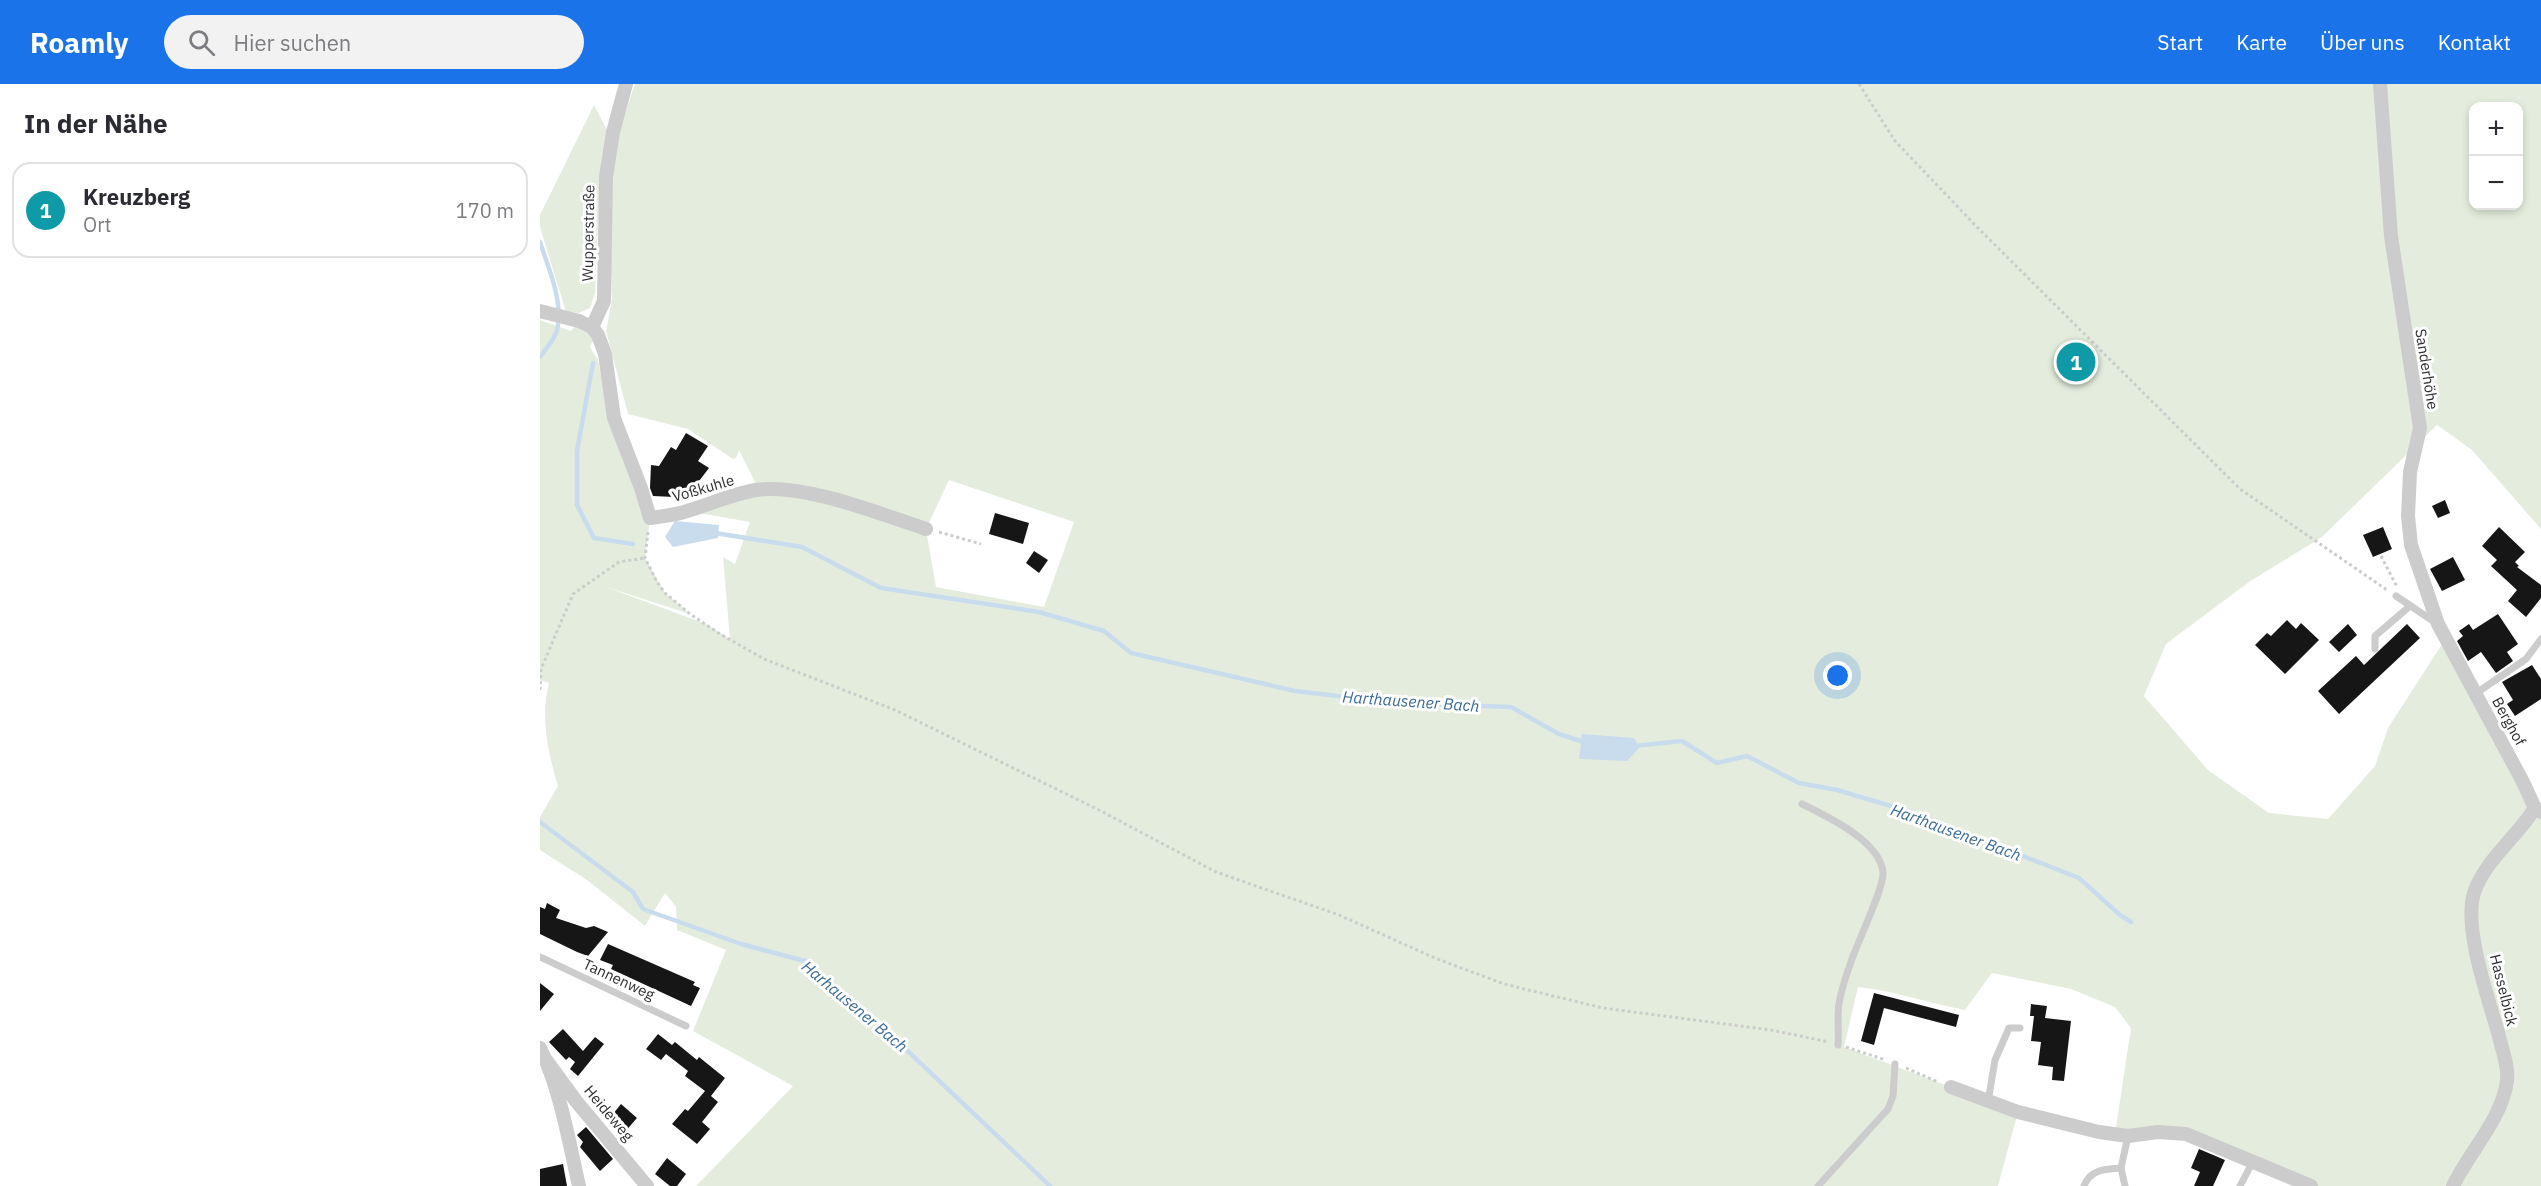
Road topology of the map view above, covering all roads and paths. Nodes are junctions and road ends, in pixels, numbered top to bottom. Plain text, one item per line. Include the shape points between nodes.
1 (626, 84) edge
2 (1859, 84) edge
3 (2380, 84) edge
4 (544, 312) edge
5 (592, 327) junction
6 (650, 518) junction
7 (926, 529) joint
8 (981, 543) dead end
9 (2381, 556) dead end
10 (645, 558) junction
11 (2397, 597) junction
12 (2410, 606) junction
13 (2438, 624) junction
14 (2541, 639) edge
15 (2375, 649) dead end
16 (2452, 651) joint
17 (540, 690) edge
18 (2475, 694) junction
19 (1802, 804) dead end
20 (2538, 810) edge
21 (540, 957) edge
22 (686, 1026) dead end
23 (2020, 1028) dead end
24 (1838, 1045) junction
25 (543, 1054) edge
26 (1895, 1064) junction
27 (1951, 1087) joint
28 (1988, 1102) junction
29 (2128, 1136) junction
30 (2252, 1163) junction
31 (2121, 1168) junction
32 (579, 1186) edge
33 (647, 1186) edge
34 (1818, 1186) edge
35 (2084, 1186) edge
36 (2125, 1186) edge
37 (2240, 1186) edge
38 (2311, 1186) edge
39 (2453, 1186) edge

1 - 5 street, Wupperstraße via 606,177 604,301
2 - 11 path via 1895,141 2240,489
3 - 13 street, Sanderhöhe via 2391,236 2420,428 2410,472 2411,546
4 - 5 street
5 - 6 street via 605,354 614,418
6 - 7 street, Voßkuhle via 759,490 829,499
6 - 10 path
7 - 8 path
9 - 11 path via 2398,591
10 - 17 path via 620,562 573,594 541,669
10 - 24 path via 665,593 720,634 764,659 895,710 1216,872 1339,915 1504,984 1603,1008 1771,1030
11 - 12 lane
12 - 13 lane
12 - 15 lane via 2375,636
13 - 16 street, Sanderhöhe
14 - 18 lane via 2526,658
16 - 18 street, Berghof
18 - 20 street, Berghof
19 - 24 lane via 1861,838 1883,873 1838,1005
20 - 39 street, Hasselbick via 2489,865 2473,899 2472,931 2507,1079 2501,1105
21 - 22 lane, Tannenweg
23 - 28 lane via 2009,1028 1995,1060
24 - 26 path
25 - 32 street
25 - 33 street, Heideweg via 576,1101
26 - 27 path
26 - 34 lane via 1888,1109
27 - 28 street
28 - 29 street via 2076,1127
29 - 30 street via 2180,1133
29 - 31 lane
30 - 37 lane
30 - 38 street
31 - 35 lane via 2097,1171
31 - 36 lane

